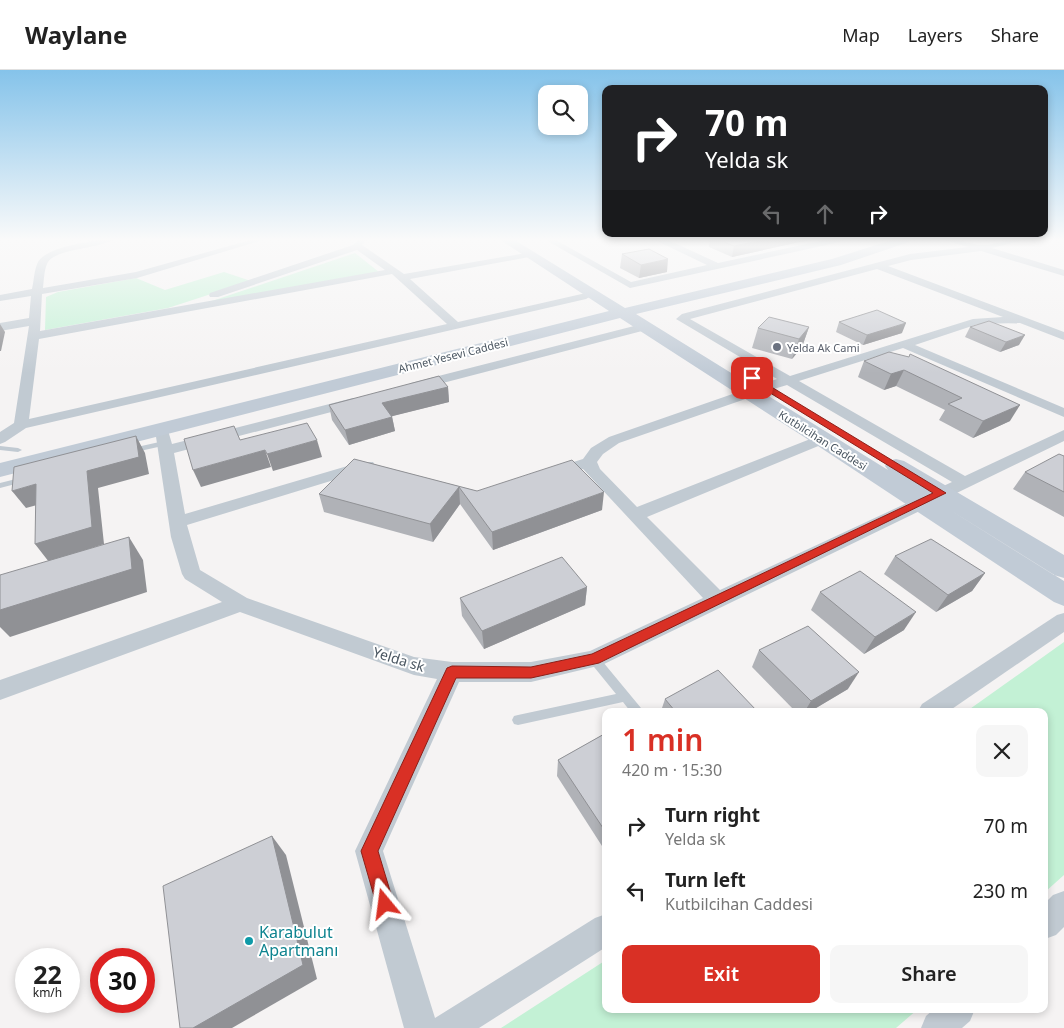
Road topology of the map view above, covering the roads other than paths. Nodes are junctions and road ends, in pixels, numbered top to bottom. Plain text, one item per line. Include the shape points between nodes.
1 (38, 284) edge
2 (86, 284) edge
3 (250, 284) edge
4 (340, 284) edge
5 (409, 284) edge
6 (573, 284) edge
7 (577, 284) edge
8 (600, 284) edge
9 (604, 284) edge
10 (623, 284) edge
11 (640, 284) edge
12 (717, 284) edge
13 (729, 284) edge
14 (810, 284) edge
15 (925, 284) edge
16 (37, 292) junction
17 (673, 295) junction
18 (586, 296) junction
19 (0, 298) edge
20 (627, 311) junction
21 (155, 315) junction
22 (567, 316) junction
23 (1022, 320) junction
24 (35, 321) junction
25 (455, 325) junction
26 (0, 327) edge
27 (33, 336) junction
28 (1064, 336) edge
29 (675, 339) junction
30 (903, 344) junction
31 (788, 380) junction
32 (406, 388) edge
33 (758, 390) junction
34 (368, 398) edge
35 (1064, 413) edge
36 (21, 425) junction
37 (1064, 435) edge
38 (0, 439) edge
39 (822, 439) junction
40 (164, 441) junction
41 (0, 448) edge
42 (18, 450) junction
43 (127, 452) edge
44 (589, 462) junction
45 (382, 466) edge
46 (1, 470) edge
47 (36, 476) edge
48 (543, 476) edge
49 (964, 482) junction
50 (931, 498) junction
51 (634, 515) junction
52 (177, 522) junction
53 (1064, 568) edge
54 (1064, 595) edge
55 (717, 600) junction
56 (240, 604) junction
57 (1064, 620) edge
58 (594, 659) junction
59 (452, 672) junction
60 (0, 690) edge
61 (625, 698) junction
62 (634, 708) edge
63 (934, 708) edge
64 (518, 720) dead end
65 (1064, 906) edge
66 (1048, 921) edge
67 (602, 932) edge
68 (954, 1013) edge
69 (421, 1028) edge
70 (448, 1028) edge
71 (938, 1028) edge

1 - 16 street
2 - 16 street
3 - 21 street
4 - 21 street
5 - 25 street
6 - 18 main road
7 - 20 main road, Kutbilcihan Caddesi
8 - 20 main road, Kutbilcihan Caddesi
9 - 17 main road via 629,292
10 - 11 street
12 - 17 main road, Ahmet Yesevi Caddesi
13 - 17 main road, Ahmet Yesevi Caddesi
14 - 31 street via 682,319
15 - 23 street
16 - 19 street
16 - 24 street
17 - 20 main road, Ahmet Yesevi Caddesi
17 - 29 main road via 666,308 666,316
18 - 22 main road via 586,303
18 - 25 street
20 - 22 main road, Ahmet Yesevi Caddesi
20 - 29 main road, Kutbilcihan Caddesi
20 - 32 street
20 - 40 main road, Ahmet Yesevi Caddesi via 511,340
21 - 27 street
22 - 42 main road, Ahmet Yesevi Caddesi
23 - 28 street
23 - 30 street via 977,321
24 - 26 street
24 - 27 street
25 - 36 street
27 - 36 street
29 - 33 main road, Kutbilcihan Caddesi
30 - 31 street
30 - 35 street
31 - 33 street
31 - 49 street
33 - 39 main road, Kutbilcihan Caddesi
33 - 44 street via 614,440 597,451
33 - 50 main road, Kutbilcihan Caddesi
34 - 40 street
36 - 38 street
37 - 49 street
39 - 50 main road, Kutbilcihan Caddesi
39 - 51 street
40 - 43 lane
40 - 46 main road, Ahmet Yesevi Caddesi
40 - 52 street, Yelda sk
41 - 42 lane
42 - 46 main road, Ahmet Yesevi Caddesi
44 - 48 street
44 - 51 street via 592,471
45 - 52 street via 372,464 335,474
46 - 47 lane
49 - 50 street
50 - 53 main road, Kutbilcihan Caddesi
50 - 54 main road, Kutbilcihan Caddesi
50 - 55 street, Yelda sk
51 - 55 street
52 - 56 street, Yelda sk via 192,574
55 - 58 street, Yelda sk
56 - 59 street, Yelda sk via 414,666
56 - 60 street
57 - 63 street
58 - 59 street, Yelda sk via 531,672
58 - 61 lane
59 - 69 street via 369,851
61 - 62 lane
61 - 64 lane
65 - 66 street
67 - 70 street
68 - 71 street

